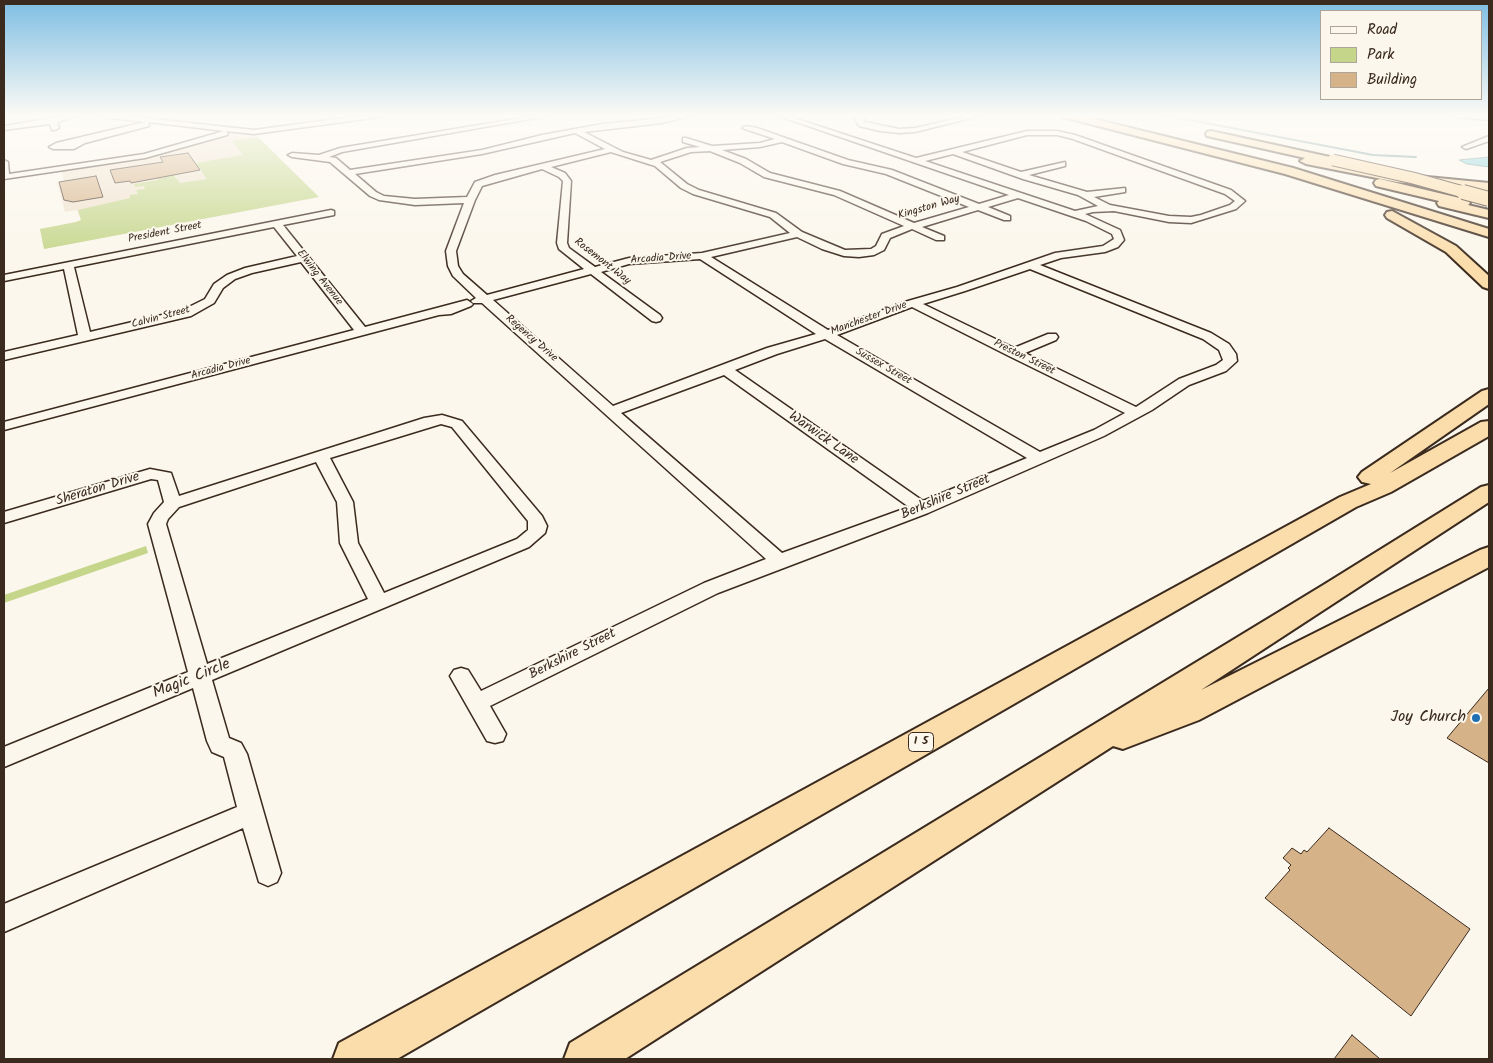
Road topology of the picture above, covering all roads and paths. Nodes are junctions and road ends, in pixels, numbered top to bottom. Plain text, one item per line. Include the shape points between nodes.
1 (87, 165) edge
2 (338, 165) edge
3 (395, 165) edge
4 (548, 165) edge
5 (659, 165) edge
6 (750, 165) edge
7 (856, 165) edge
8 (927, 165) edge
9 (991, 165) edge
10 (1060, 165) edge
11 (1155, 165) edge
12 (1253, 165) edge
13 (1261, 165) edge
14 (1289, 165) edge
15 (1314, 165) edge
16 (1329, 165) edge
17 (1353, 165) edge
18 (542, 166) junction
19 (348, 173) junction
20 (1021, 175) junction
21 (4, 177) edge
22 (1489, 187) edge
23 (1122, 190) dead end
24 (1018, 195) junction
25 (1087, 195) junction
26 (1489, 199) edge
27 (470, 200) junction
28 (978, 207) junction
29 (1108, 208) junction
30 (1489, 210) edge
31 (331, 213) dead end
32 (1076, 214) junction
33 (1489, 214) edge
34 (1007, 218) dead end
35 (277, 224) junction
36 (912, 226) junction
37 (1489, 233) edge
38 (798, 234) junction
39 (940, 238) dead end
40 (702, 256) junction
41 (304, 258) junction
42 (68, 265) junction
43 (1030, 265) junction
44 (590, 271) junction
45 (4, 278) edge
46 (1489, 284) edge
47 (486, 299) junction
48 (912, 302) junction
49 (656, 318) dead end
50 (362, 331) junction
51 (826, 334) junction
52 (85, 337) junction
53 (1052, 337) dead end
54 (1014, 353) junction
55 (4, 356) edge
56 (725, 369) junction
57 (1489, 395) edge
58 (612, 411) junction
59 (1137, 413) junction
60 (4, 426) edge
61 (1489, 427) edge
62 (321, 456) junction
63 (1040, 459) junction
64 (1489, 492) edge
65 (1348, 502) junction
66 (173, 503) junction
67 (922, 509) junction
68 (4, 518) edge
69 (1489, 556) edge
70 (778, 561) junction
71 (379, 602) junction
72 (200, 676) junction
73 (461, 676) dead end
74 (477, 703) junction
75 (495, 734) dead end
76 (4, 757) edge
77 (1066, 758) junction
78 (251, 813) junction
79 (268, 873) dead end
80 (4, 918) edge
81 (354, 1059) edge
82 (586, 1059) edge

1 - 21 street
2 - 19 street
3 - 19 street
4 - 18 street, Regency Drive
5 - 38 street, Kingston Way via 692,191 773,215
6 - 36 street via 766,175 833,192
7 - 28 street via 905,178
8 - 24 street
9 - 20 street
10 - 20 street
11 - 29 street via 1228,192 1240,201 1235,206 1191,220
12 - 46 highway via 1331,189 1390,214 1451,249
13 - 37 highway
14 - 33 highway
15 - 30 highway
16 - 22 highway via 1440,183
17 - 26 highway, bridge
18 - 27 street, Regency Drive via 483,181 476,186
18 - 44 street, Rosemont Way via 567,181 562,246
19 - 27 street via 373,194 387,199 415,202
20 - 25 street
23 - 25 street
24 - 28 street, Kingston Way
24 - 32 street
25 - 29 street
27 - 47 street, Regency Drive via 451,258 457,273
28 - 34 street
28 - 36 street, Kingston Way
29 - 32 street
31 - 35 street, President Street
32 - 43 street, Manchester Drive via 1116,232 1119,240 1110,247 1065,253
35 - 41 street, Elwing Avenue
35 - 42 street, President Street
36 - 38 street, Kingston Way via 887,234 876,251 856,257
36 - 39 street
38 - 40 street, Arcadia Drive
40 - 44 street, Arcadia Drive via 635,260
40 - 51 street, Sussex Street
41 - 50 street, Elwing Avenue
41 - 52 street, Calvin Street via 231,277 218,286 210,301 187,312
42 - 45 street, President Street
42 - 52 street
43 - 48 street, Manchester Drive
43 - 59 street, Berkshire Street via 1207,336 1227,351 1230,358 1224,366 1184,382
44 - 47 street, Arcadia Drive
44 - 49 street, Rosemont Way
47 - 50 street, Arcadia Drive
47 - 58 street, Regency Drive
48 - 51 street, Manchester Drive
48 - 54 street, Preston Street
50 - 60 street, Arcadia Drive
51 - 56 street, Manchester Drive
51 - 63 street, Sussex Street
52 - 55 street, Calvin Street
53 - 54 street
54 - 59 street, Preston Street
56 - 58 street, Manchester Drive
56 - 67 street, Warwick Lane
57 - 65 highway via 1367,479
58 - 70 street, Regency Drive
59 - 63 street, Berkshire Street
61 - 65 highway, I 5 via 1383,487
62 - 66 street
62 - 71 street via 343,495 349,543
62 - 71 street, Magic Circle via 429,421 448,420 457,424 536,520 536,533 523,543
63 - 67 street, Berkshire Street
64 - 77 highway
65 - 81 highway, I 5
66 - 68 street, Sheraton Drive via 165,476 150,474
66 - 72 street via 157,524
67 - 70 street, Berkshire Street
69 - 77 highway via 1188,711
70 - 74 street, Berkshire Street via 683,600
71 - 72 street, Magic Circle
72 - 76 street, Magic Circle
72 - 78 street via 220,745 235,754
73 - 74 street
74 - 75 street
77 - 82 highway
78 - 79 street
78 - 80 street

